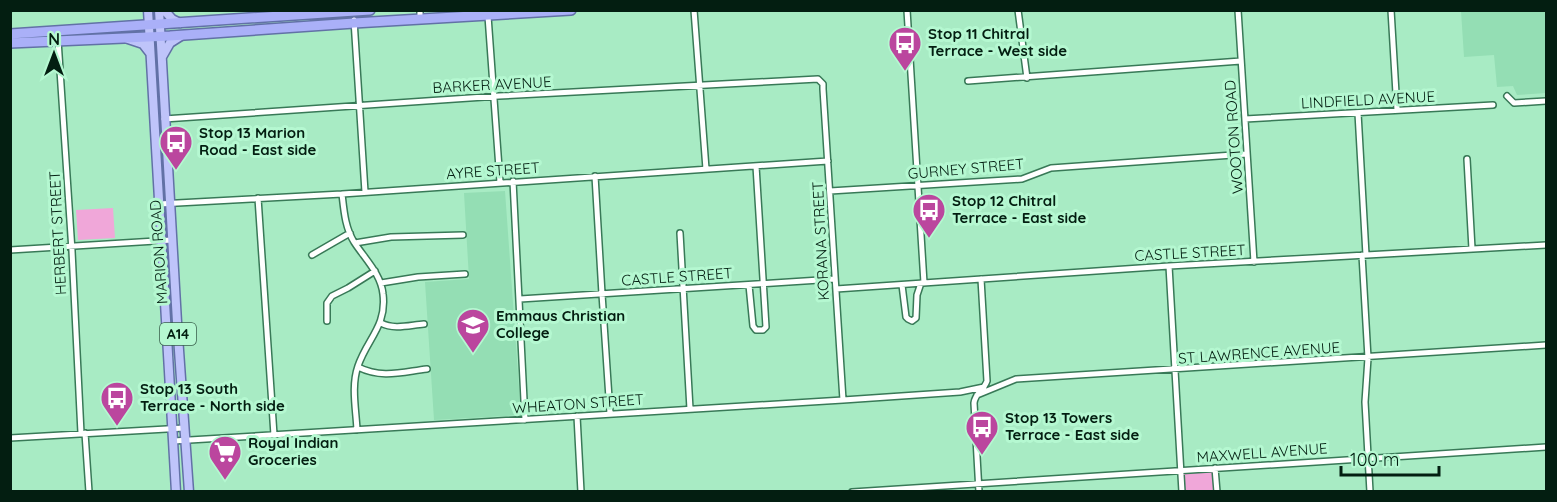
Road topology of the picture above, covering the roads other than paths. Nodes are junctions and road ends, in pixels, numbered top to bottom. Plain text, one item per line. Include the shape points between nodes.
1 (147, 10) edge
2 (159, 10) edge
3 (164, 10) edge
4 (370, 10) edge
5 (571, 10) edge
6 (694, 10) edge
7 (907, 10) edge
8 (1018, 10) edge
9 (1238, 10) edge
10 (1391, 10) edge
11 (354, 11) edge
12 (285, 13) edge
13 (420, 15) edge
14 (488, 16) junction
15 (181, 23) junction
16 (354, 23) junction
17 (149, 25) junction
18 (159, 25) junction
19 (129, 27) junction
20 (286, 28) junction
21 (10, 34) edge
22 (58, 36) junction
23 (181, 36) junction
24 (160, 37) junction
25 (150, 38) junction
26 (128, 39) junction
27 (10, 43) edge
28 (150, 54) junction
29 (162, 57) junction
30 (1241, 61) junction
31 (1027, 78) junction
32 (821, 81) joint
33 (968, 81) dead end
34 (700, 86) junction
35 (494, 96) junction
36 (1507, 96) dead end
37 (1546, 101) edge
38 (359, 105) junction
39 (1493, 105) dead end
40 (1397, 110) junction
41 (1358, 113) junction
42 (164, 119) junction
43 (1245, 119) junction
44 (1247, 154) junction
45 (1467, 159) dead end
46 (828, 161) junction
47 (756, 166) junction
48 (706, 169) junction
49 (595, 176) junction
50 (500, 182) junction
51 (513, 182) junction
52 (918, 186) junction
53 (830, 191) junction
54 (365, 192) junction
55 (342, 194) junction
56 (258, 198) junction
57 (159, 204) junction
58 (170, 204) junction
59 (350, 233) junction
60 (680, 233) dead end
61 (463, 235) dead end
62 (172, 240) junction
63 (162, 241) junction
64 (355, 243) junction
65 (1546, 245) edge
66 (71, 246) junction
67 (1472, 249) junction
68 (10, 250) edge
69 (312, 255) dead end
70 (1364, 255) junction
71 (1254, 262) junction
72 (1169, 266) junction
73 (375, 271) junction
74 (465, 274) dead end
75 (835, 279) junction
76 (981, 279) junction
77 (381, 283) junction
78 (923, 283) junction
79 (763, 284) junction
80 (749, 285) junction
81 (902, 285) junction
82 (683, 289) junction
83 (836, 289) junction
84 (602, 294) junction
85 (520, 299) junction
86 (327, 321) dead end
87 (381, 323) junction
88 (424, 324) dead end
89 (1546, 345) edge
90 (1368, 358) junction
91 (358, 367) junction
92 (427, 369) dead end
93 (1175, 370) junction
94 (984, 387) junction
95 (977, 395) junction
96 (843, 400) junction
97 (690, 409) junction
98 (610, 413) junction
99 (577, 416) junction
100 (525, 420) junction
101 (172, 428) junction
102 (184, 428) junction
103 (357, 430) junction
104 (83, 433) junction
105 (274, 435) junction
106 (10, 438) edge
107 (185, 440) junction
108 (173, 441) junction
109 (1546, 447) edge
110 (1368, 458) junction
111 (1215, 468) junction
112 (1181, 470) junction
113 (979, 484) junction
114 (89, 492) edge
115 (176, 492) edge
116 (189, 492) edge
117 (581, 492) edge
118 (852, 492) edge
119 (979, 492) edge
120 (1182, 492) edge
121 (1217, 492) edge
122 (1370, 492) edge

1 - 17 main road, MARION ROAD / A14
1 - 19 main road
2 - 18 main road, MARION ROAD / A14
3 - 15 main road
4 - 11 highway
5 - 14 highway
6 - 34 street
7 - 52 street
8 - 31 street
9 - 30 street, WOOTON ROAD
10 - 40 street
11 - 12 highway
11 - 16 street
12 - 15 highway
12 - 20 street
13 - 14 highway
13 - 16 highway
14 - 35 street
15 - 18 highway
16 - 20 highway
16 - 38 street
17 - 18 highway
17 - 19 highway
17 - 25 main road, MARION ROAD / A14
18 - 24 main road, MARION ROAD / A14
19 - 22 highway
20 - 23 highway
21 - 22 highway
22 - 26 highway
22 - 27 highway
22 - 66 street, HERBERT STREET
23 - 24 highway
23 - 29 main road via 170,43
24 - 25 highway
24 - 29 main road, MARION ROAD / A14
25 - 26 highway
25 - 28 main road, MARION ROAD / A14
26 - 28 main road via 143,44
28 - 57 main road, MARION ROAD / A14
29 - 42 main road, MARION ROAD / A14
30 - 31 street
30 - 43 street, WOOTON ROAD
31 - 33 street
32 - 34 street, BARKER AVENUE via 813,78
32 - 46 street, KORANA STREET
34 - 35 street, BARKER AVENUE
34 - 48 street
35 - 38 street, BARKER AVENUE
35 - 50 street
36 - 37 street via 1515,103
38 - 42 street, BARKER AVENUE
38 - 54 street
39 - 40 street, LINDFIELD AVENUE
40 - 41 street, LINDFIELD AVENUE
41 - 43 street, LINDFIELD AVENUE
41 - 70 street
42 - 58 main road, MARION ROAD / A14
43 - 44 street, WOOTON ROAD
44 - 52 street, GURNEY STREET via 1051,168 1022,179
44 - 71 street, WOOTON ROAD
45 - 67 street
46 - 47 street, AYRE STREET
46 - 53 street, KORANA STREET
47 - 48 street, AYRE STREET
47 - 79 street
48 - 49 street, AYRE STREET
49 - 51 street, AYRE STREET
49 - 84 street
50 - 51 street, AYRE STREET
50 - 54 street, AYRE STREET
51 - 85 street
52 - 53 street, GURNEY STREET
52 - 78 street
53 - 75 street, KORANA STREET
54 - 55 street, AYRE STREET
55 - 56 street, AYRE STREET
55 - 59 street
56 - 58 street, AYRE STREET
56 - 105 street
57 - 58 street, AYRE STREET
57 - 63 main road, MARION ROAD / A14
58 - 62 main road, MARION ROAD / A14
59 - 64 street
59 - 69 street
60 - 82 street
61 - 64 street via 391,237
62 - 63 street
62 - 102 main road, MARION ROAD / A14
63 - 66 street
63 - 101 main road, MARION ROAD / A14
64 - 73 street
65 - 67 street, CASTLE STREET
66 - 68 street
66 - 104 street, HERBERT STREET
67 - 70 street, CASTLE STREET
70 - 71 street, CASTLE STREET
70 - 90 street
71 - 72 street, CASTLE STREET
72 - 76 street, CASTLE STREET
72 - 93 street
73 - 77 street
73 - 86 street via 332,296 327,303
74 - 77 street
75 - 79 street, CASTLE STREET
75 - 83 street, KORANA STREET
76 - 78 street, CASTLE STREET
76 - 94 street via 987,381
77 - 87 street
78 - 81 street, CASTLE STREET
78 - 81 street via 917,295 916,318 912,321 906,317
79 - 80 street, CASTLE STREET
79 - 80 street via 764,330 753,326
80 - 82 street, CASTLE STREET
81 - 83 street, CASTLE STREET
82 - 84 street, CASTLE STREET
82 - 97 street
83 - 96 street, KORANA STREET
84 - 85 street, CASTLE STREET
84 - 98 street
85 - 100 street
87 - 88 street via 392,327
87 - 91 street
89 - 90 street, ST LAWRENCE AVENUE
90 - 93 street, ST LAWRENCE AVENUE
90 - 110 street
91 - 92 street via 376,374
91 - 103 street
93 - 95 street, ST LAWRENCE AVENUE via 1016,379
93 - 112 street
94 - 95 street
94 - 96 street, WHEATON STREET
95 - 113 street via 974,403
96 - 97 street, WHEATON STREET
97 - 98 street, WHEATON STREET
98 - 99 street, WHEATON STREET
99 - 100 street, WHEATON STREET
99 - 117 street
100 - 103 street, WHEATON STREET
101 - 102 street
101 - 104 street
101 - 108 main road, MARION ROAD / A14
102 - 107 main road, MARION ROAD / A14
103 - 105 street, WHEATON STREET
104 - 106 street
104 - 114 street, HERBERT STREET
105 - 107 street, WHEATON STREET
107 - 108 street, WHEATON STREET
107 - 116 main road, MARION ROAD / A14
108 - 115 main road, MARION ROAD / A14
109 - 110 street, MAXWELL AVENUE
110 - 111 street, MAXWELL AVENUE
110 - 122 street
111 - 112 street, MAXWELL AVENUE
111 - 121 street
112 - 113 street, MAXWELL AVENUE
112 - 120 street
113 - 118 street, MAXWELL AVENUE
113 - 119 street

